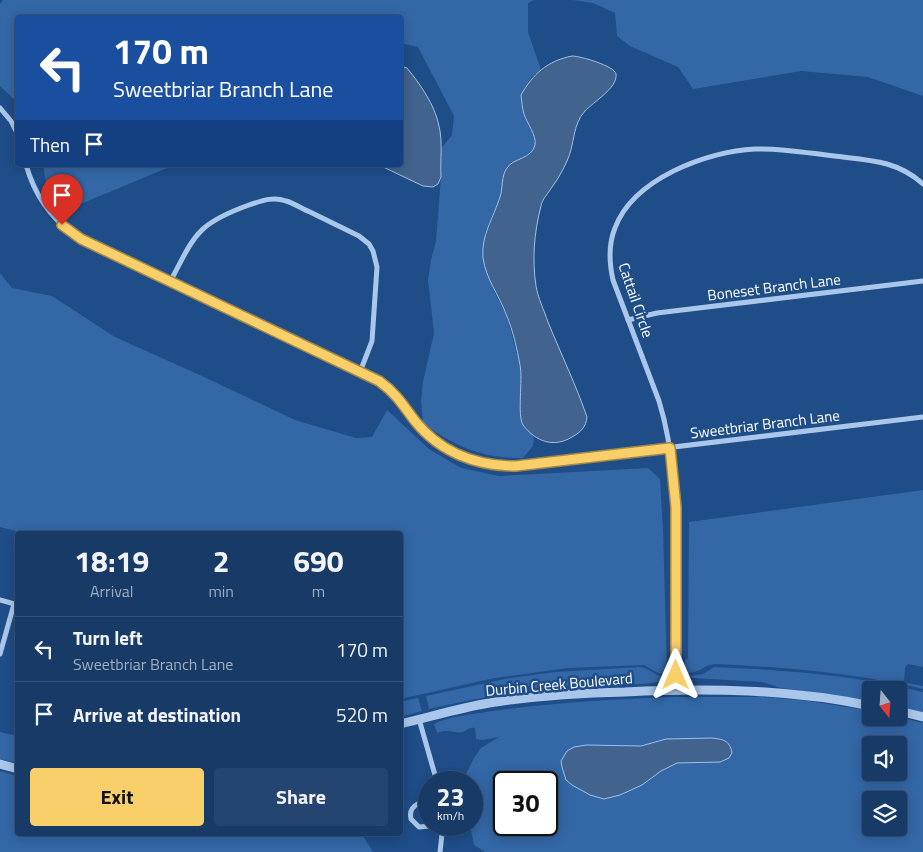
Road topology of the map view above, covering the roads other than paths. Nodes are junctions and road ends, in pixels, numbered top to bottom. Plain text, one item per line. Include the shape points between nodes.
1 (0, 108) edge
2 (15, 129) edge
3 (27, 167) edge
4 (923, 184) edge
5 (923, 281) edge
6 (170, 282) junction
7 (628, 320) junction
8 (360, 372) junction
9 (923, 417) edge
10 (670, 448) junction
11 (0, 600) edge
12 (15, 605) edge
13 (15, 608) edge
14 (0, 654) edge
15 (676, 689) junction
16 (862, 704) edge
17 (908, 713) edge
18 (923, 717) edge
19 (418, 719) junction
20 (403, 723) edge
21 (0, 764) edge
22 (15, 768) edge
23 (434, 771) edge
24 (418, 804) edge
25 (418, 826) edge
26 (442, 836) edge
27 (440, 852) edge

1 - 2 street
3 - 6 street, Sweetbriar Branch Lane via 37,195 62,225 81,239
4 - 7 street, Cattail Circle via 913,175 890,164 774,149 721,154 683,167 636,197 615,227 610,248 610,270
5 - 7 street, Boneset Branch Lane via 657,313
6 - 8 street, Sweetbriar Branch Lane
6 - 8 street via 192,240 214,219 260,201 286,201 359,236 373,251 377,267 372,341
7 - 10 street, Cattail Circle via 659,400
8 - 10 street, Sweetbriar Branch Lane via 390,389 441,446 483,464 516,466
9 - 10 street, Sweetbriar Branch Lane
10 - 15 street, Cattail Circle via 676,507
11 - 12 street
13 - 14 street
15 - 16 street, Durbin Creek Boulevard via 766,691
15 - 19 street, Durbin Creek Boulevard via 522,698
17 - 18 street
19 - 20 street, Durbin Creek Boulevard
19 - 23 street
21 - 22 street
24 - 25 street via 410,810 411,819
26 - 27 street

